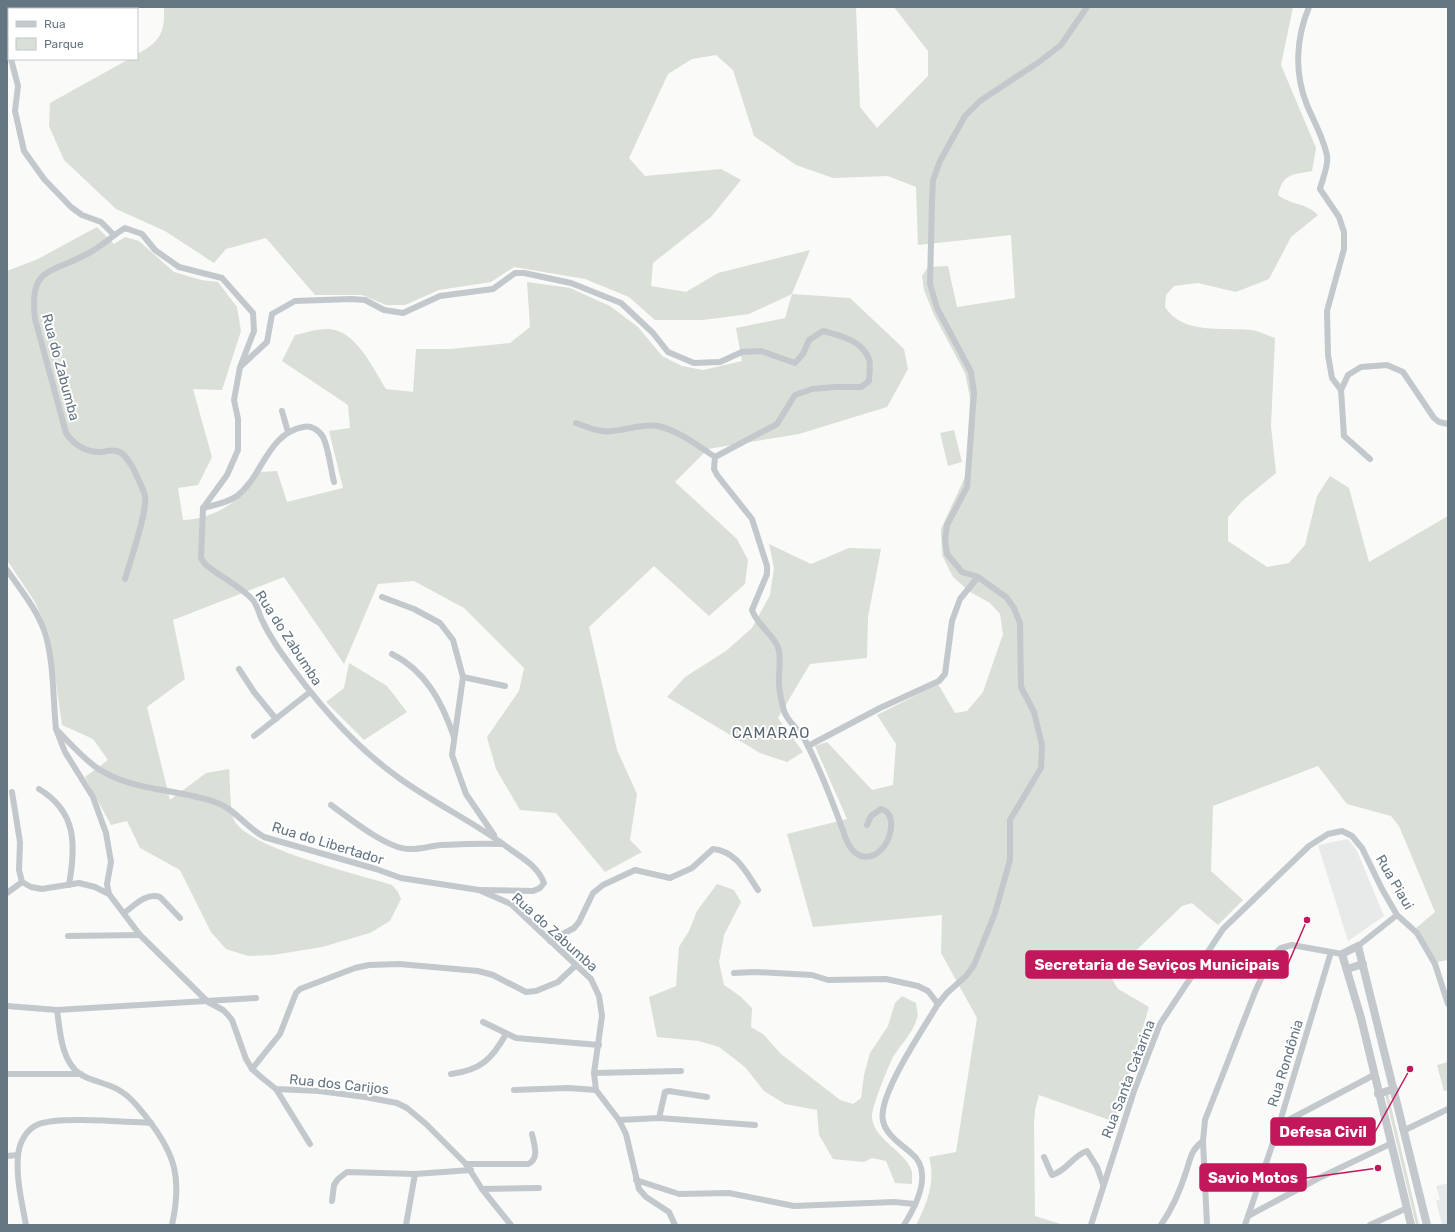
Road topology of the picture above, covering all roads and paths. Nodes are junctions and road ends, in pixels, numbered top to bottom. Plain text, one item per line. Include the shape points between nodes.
1 (1087, 7) edge
2 (1309, 7) edge
3 (11, 60) edge
4 (114, 235) junction
5 (240, 367) junction
6 (1342, 390) junction
7 (282, 411) dead end
8 (576, 423) dead end
9 (1448, 424) edge
10 (288, 432) junction
11 (715, 457) junction
12 (1370, 460) dead end
13 (334, 482) dead end
14 (203, 508) junction
15 (7, 570) edge
16 (978, 577) junction
17 (125, 579) dead end
18 (382, 597) dead end
19 (392, 654) dead end
20 (239, 669) dead end
21 (463, 677) junction
22 (505, 686) dead end
23 (310, 692) junction
24 (276, 719) junction
25 (56, 729) junction
26 (254, 736) dead end
27 (454, 737) junction
28 (808, 746) junction
29 (39, 789) dead end
30 (12, 792) dead end
31 (331, 805) dead end
32 (867, 825) dead end
33 (1328, 834) joint
34 (500, 842) junction
35 (22, 882) junction
36 (69, 885) junction
37 (479, 890) junction
38 (758, 890) dead end
39 (7, 893) edge
40 (109, 894) junction
41 (124, 913) junction
42 (1397, 915) junction
43 (180, 918) dead end
44 (140, 934) junction
45 (68, 936) dead end
46 (550, 941) junction
47 (1358, 946) junction
48 (1331, 952) junction
49 (1342, 954) junction
50 (1363, 964) junction
51 (575, 966) junction
52 (1347, 970) junction
53 (734, 973) dead end
54 (256, 998) dead end
55 (208, 1002) junction
56 (938, 1004) junction
57 (1448, 1004) edge
58 (7, 1006) edge
59 (56, 1010) junction
60 (483, 1022) dead end
61 (506, 1034) junction
62 (599, 1045) junction
63 (252, 1069) junction
64 (681, 1071) dead end
65 (594, 1073) junction
66 (7, 1074) edge
67 (80, 1074) junction
68 (452, 1074) dead end
69 (1374, 1075) junction
70 (276, 1089) junction
71 (1394, 1089) junction
72 (514, 1090) dead end
73 (596, 1090) junction
74 (1378, 1094) junction
75 (707, 1097) dead end
76 (1448, 1109) edge
77 (659, 1118) junction
78 (619, 1120) junction
79 (151, 1123) junction
80 (755, 1125) dead end
81 (1279, 1125) junction
82 (1405, 1130) junction
83 (532, 1134) dead end
84 (1203, 1140) junction
85 (310, 1144) dead end
86 (1390, 1144) junction
87 (7, 1156) edge
88 (18, 1156) junction
89 (1044, 1157) dead end
90 (466, 1164) junction
91 (471, 1170) junction
92 (414, 1174) junction
93 (636, 1180) junction
94 (1103, 1184) junction
95 (538, 1188) dead end
96 (482, 1189) junction
97 (332, 1201) dead end
98 (915, 1204) junction
99 (1407, 1208) junction
100 (1248, 1216) junction
101 (26, 1225) edge
102 (172, 1225) edge
103 (406, 1225) edge
104 (511, 1225) edge
105 (675, 1225) edge
106 (904, 1225) edge
107 (1091, 1225) edge
108 (1161, 1225) edge
109 (1207, 1225) edge
110 (1245, 1225) edge
111 (1370, 1225) edge
112 (1411, 1225) edge
113 (1427, 1225) edge

1 - 16 street via 1062,45 980,101 965,116 940,161 933,180 930,284 937,308 971,372 974,393 967,487 949,521 944,539 951,560 962,572
2 - 6 street via 1297,52 1306,103 1328,158 1320,189 1339,217 1344,232 1344,249 1327,311 1328,355 1332,378
3 - 4 street via 18,86 15,111 24,151 44,179 70,207 101,222
4 - 5 street, Rua do Zabumba via 125,228 142,234 155,250 179,267 222,278 253,312 254,331
4 - 17 street, Rua do Zabumba via 86,254 46,272 34,288 33,302 34,319 66,433 76,444 87,450 116,450 122,453 138,477 145,497 144,515
5 - 11 street via 267,342 272,314 295,301 351,298 366,300 384,310 403,312 440,296 493,289 515,274 524,273 571,283 620,303 653,333 668,352 694,363 720,362 742,352 761,351 795,363 803,354 809,340 823,331 858,344 869,360 869,381 861,387 812,389 795,395 777,424
5 - 14 street, Rua do Zabumba via 234,400 238,419 238,450 227,475
6 - 9 street via 1348,374 1361,366 1387,365 1403,372 1434,418
6 - 12 street via 1344,436
7 - 10 street
8 - 11 street via 602,431 657,426 677,432
10 - 13 street via 311,427 323,437
10 - 14 street via 269,451 250,483 238,495 227,502
11 - 28 street via 714,469 752,520 764,555 768,574 752,610 777,647 780,655 778,684 784,711 800,730
14 - 23 street, Rua do Zabumba via 202,558 205,564 238,586 254,602 274,642
15 - 25 street via 31,604 45,636 50,657
16 - 28 street via 960,599 952,621 945,674 939,681 880,708
16 - 56 street via 1006,597 1014,608 1020,624 1021,687 1034,712 1042,745 1042,764 1010,820 1010,860 995,913 976,959 966,976
18 - 21 street via 414,609 440,623 453,640
19 - 27 street via 407,661 426,680 445,712
20 - 24 street
21 - 22 street
21 - 27 street via 458,725
23 - 24 street
23 - 34 street, Rua do Zabumba via 330,717 383,767
24 - 26 street
25 - 37 street, Rua do Libertador via 83,757 101,770 123,780 215,802 231,810 264,837 401,878
25 - 40 street via 65,752 93,797 106,833 111,862 107,884
27 - 34 street via 452,755 466,794
28 - 32 street via 848,846 857,854 869,857 879,853 886,843 891,821 881,809 875,812
29 - 36 street via 54,798 68,822 73,840
30 - 35 street via 20,842 19,870
31 - 34 street via 380,838 408,849
33 - 42 street, Rua Piaui via 1342,831 1352,836 1362,848
33 - 94 street, Rua Santa Catarina via 1309,846 1223,929 1160,1024 1134,1091
34 - 37 street, Rua do Zabumba via 533,866 544,883 534,891
35 - 36 street via 42,889
35 - 39 street
36 - 40 street via 78,883
37 - 46 street, Rua do Zabumba via 512,904
38 - 46 street via 734,856 713,849 692,868 670,878 635,870 602,885 593,893 574,928
40 - 41 street, Rua dos Carijos
41 - 43 street via 146,897 156,895
41 - 44 street, Rua dos Carijos
42 - 47 street
42 - 57 street, Rua Piaui via 1418,933 1435,964
44 - 45 street
44 - 55 street, Rua dos Carijos
46 - 51 street, Rua do Zabumba
47 - 49 street
47 - 50 street
48 - 49 street
48 - 81 street, Rua Rondônia
48 - 84 street via 1292,945 1281,948 1271,957 1205,1120
49 - 52 street
50 - 52 street
50 - 71 street
51 - 62 street, Rua do Zabumba via 591,979 599,996 602,1016
51 - 63 street via 558,982 536,992 526,992 493,975 478,971 399,964 355,968 300,989 280,1034
52 - 69 street
53 - 56 street via 812,975 828,980 899,981 928,991
54 - 55 street
55 - 59 street
55 - 63 street, Rua dos Carijos via 223,1010 232,1020 240,1045
56 - 98 street via 893,1082 883,1109 883,1121 889,1132 918,1162 922,1175 921,1189
58 - 59 street
59 - 67 street via 62,1046
60 - 61 street
61 - 62 street via 527,1039
61 - 68 street via 496,1051 483,1064
62 - 65 street, Rua do Zabumba
63 - 70 street, Rua dos Carijos
64 - 65 street
65 - 73 street, Rua do Zabumba
66 - 67 street
67 - 79 street via 113,1086 124,1093
69 - 74 street
69 - 81 street
70 - 85 street
70 - 90 street, Rua dos Carijos via 319,1091 397,1103 426,1124
71 - 74 street
71 - 82 street
72 - 73 street
73 - 78 street
74 - 86 street
75 - 77 street via 665,1092
76 - 82 street
77 - 78 street
77 - 80 street
78 - 93 street via 626,1134
79 - 88 street via 66,1120 40,1124 29,1130 24,1137
79 - 102 street via 167,1144 175,1171 178,1197
81 - 100 street, Rua Rondônia
82 - 113 street
83 - 90 street via 536,1154 535,1160 528,1164
84 - 108 street via 1189,1157 1187,1171 1171,1211
84 - 109 street
86 - 99 street
86 - 100 street
87 - 88 street
88 - 101 street via 20,1199
89 - 94 street via 1052,1175 1060,1173 1072,1160 1087,1151 1097,1167
90 - 91 street, Rua dos Carijos
91 - 92 street
91 - 96 street, Rua dos Carijos
92 - 97 street via 347,1172 334,1185
92 - 103 street
93 - 98 street via 679,1194 729,1193 794,1206 894,1202
93 - 105 street via 639,1190 669,1212
94 - 107 street, Rua Santa Catarina
95 - 96 street
96 - 104 street, Rua dos Carijos
98 - 106 street
99 - 111 street
99 - 112 street
100 - 110 street, Rua Rondônia

